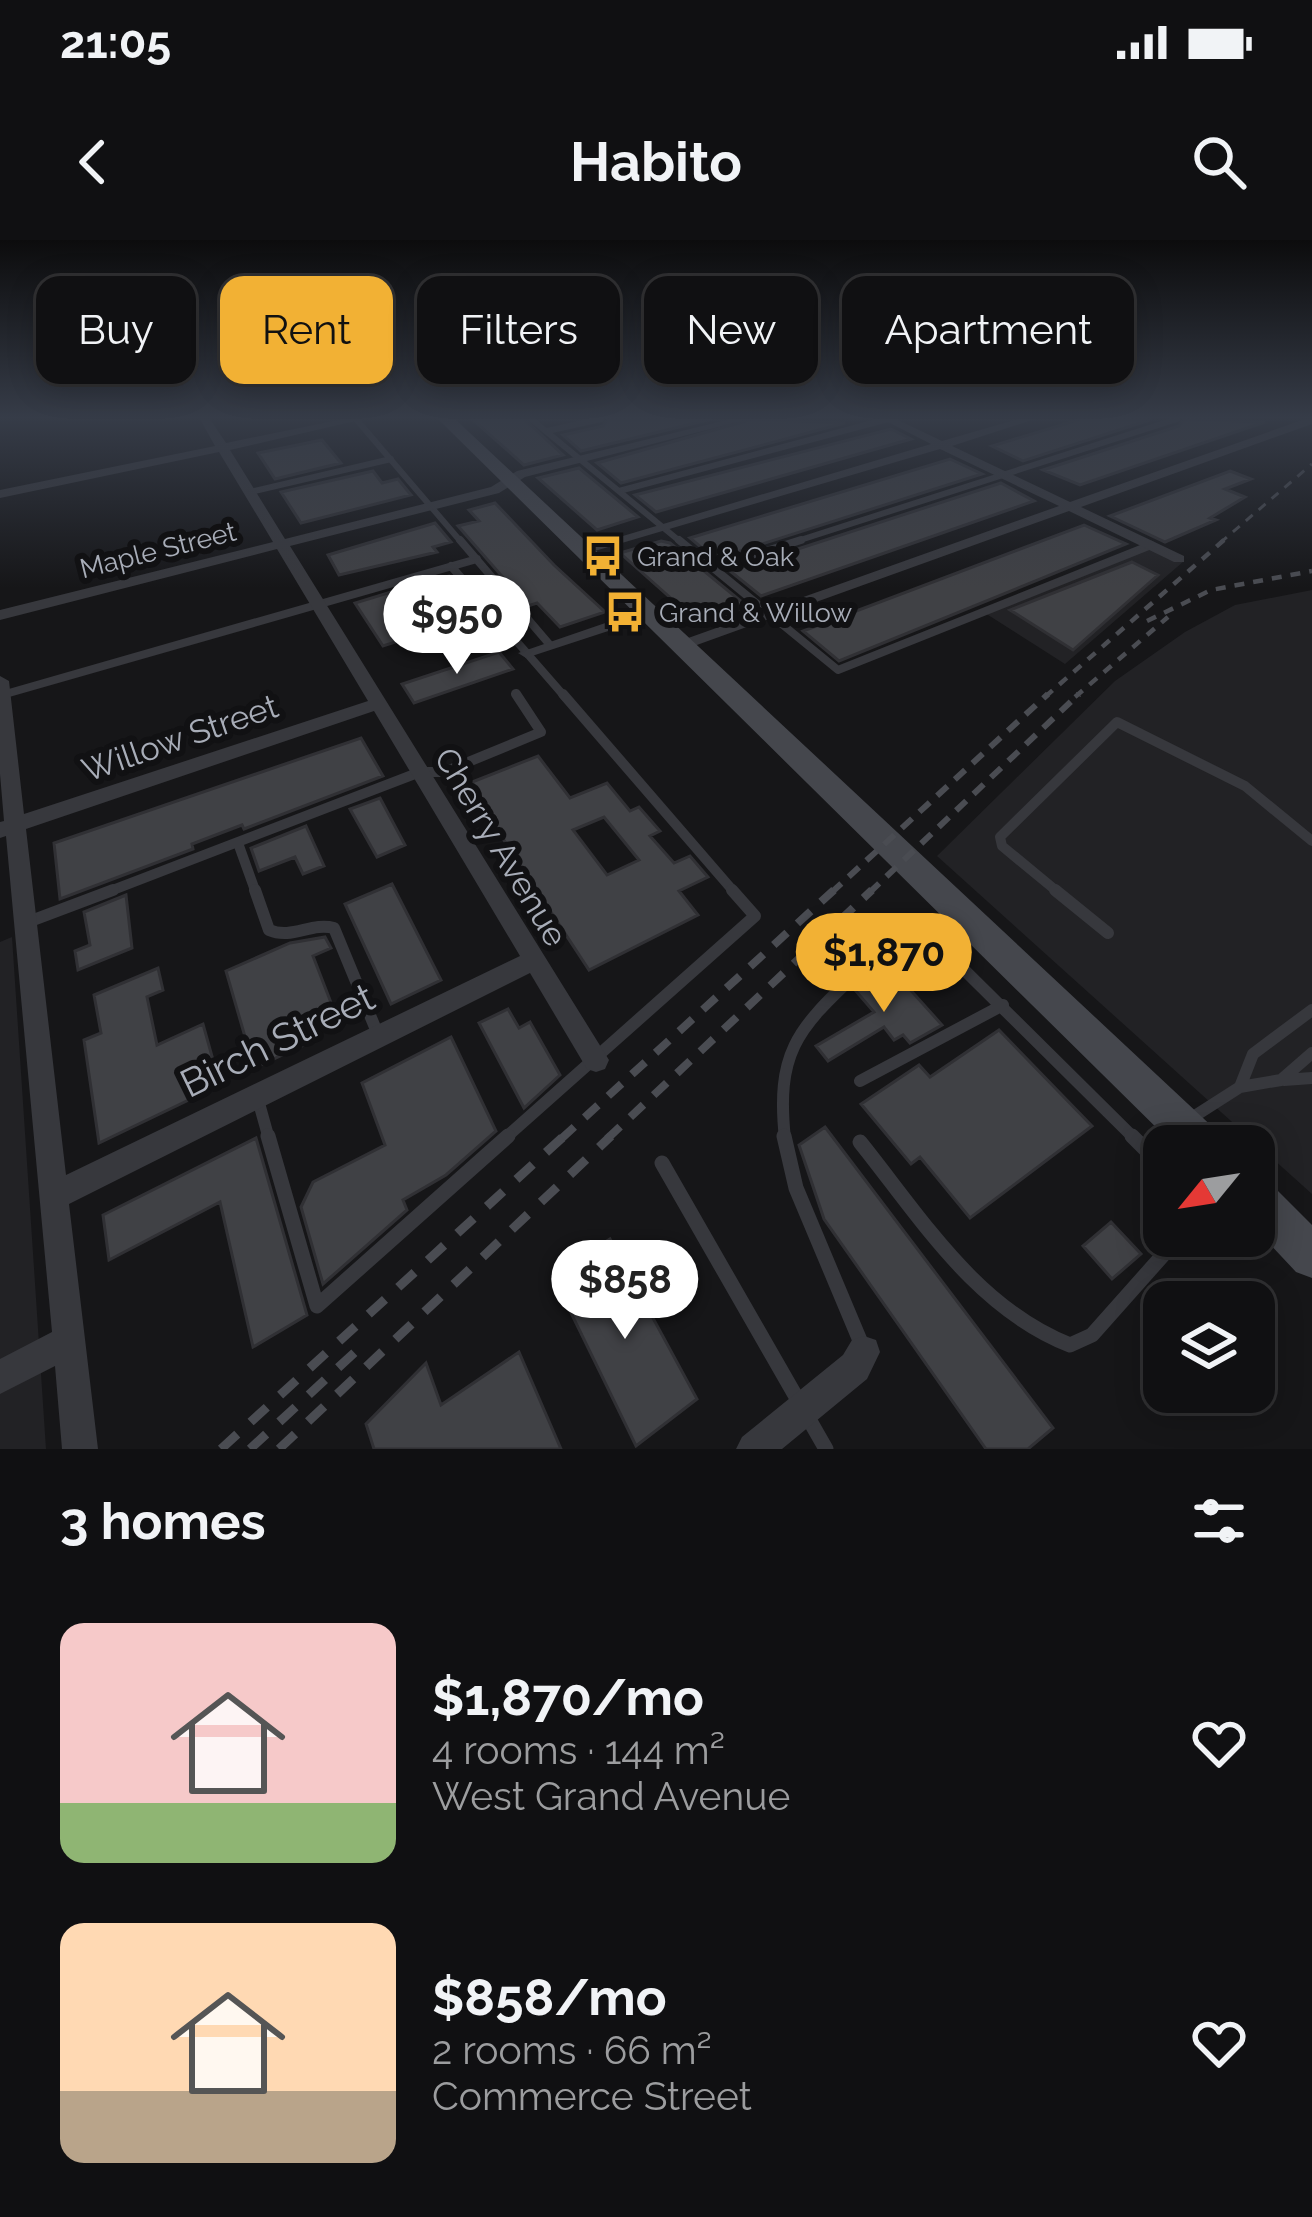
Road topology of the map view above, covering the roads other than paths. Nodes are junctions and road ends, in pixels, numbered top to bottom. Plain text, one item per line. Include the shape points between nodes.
1 (88, 475) edge
2 (240, 475) edge
3 (321, 475) edge
4 (405, 475) edge
5 (505, 475) edge
6 (529, 475) edge
7 (600, 475) edge
8 (677, 475) edge
9 (836, 475) edge
10 (1003, 475) edge
11 (1004, 475) edge
12 (1158, 475) edge
13 (511, 481) junction
14 (619, 491) junction
15 (250, 492) junction
16 (0, 494) edge
17 (432, 506) junction
18 (1071, 507) junction
19 (662, 526) junction
20 (281, 543) junction
21 (1150, 545) junction
22 (583, 550) junction
23 (477, 559) junction
24 (1179, 559) dead end
25 (451, 566) junction
26 (713, 568) junction
27 (318, 604) junction
28 (649, 613) junction
29 (770, 614) junction
30 (0, 615) edge
31 (550, 645) junction
32 (683, 645) junction
33 (526, 653) junction
34 (1, 688) edge
35 (516, 694) dead end
36 (379, 703) junction
37 (420, 772) junction
38 (9, 827) edge
39 (1312, 841) edge
40 (238, 843) junction
41 (28, 922) junction
42 (1108, 933) dead end
43 (534, 960) junction
44 (1003, 1006) junction
45 (1312, 1010) edge
46 (379, 1036) junction
47 (1312, 1053) edge
48 (596, 1060) junction
49 (1312, 1078) edge
50 (1281, 1080) junction
51 (860, 1081) dead end
52 (1240, 1087) junction
53 (257, 1096) junction
54 (1183, 1125) edge
55 (1203, 1125) edge
56 (860, 1142) dead end
57 (1143, 1147) edge
58 (662, 1163) dead end
59 (57, 1196) junction
60 (1275, 1218) edge
61 (1312, 1256) edge
62 (1161, 1257) edge
63 (69, 1340) junction
64 (864, 1352) joint
65 (0, 1377) edge
66 (804, 1408) junction
67 (80, 1449) edge
68 (754, 1449) edge
69 (826, 1449) edge

1 - 16 street
2 - 15 street, Cherry Avenue
3 - 15 lane
4 - 17 lane
5 - 13 main road
6 - 13 street, Maple Street
7 - 14 lane
8 - 14 lane
9 - 19 street
10 - 26 lane
11 - 18 street
12 - 18 street
13 - 17 street, Maple Street
13 - 22 main road
14 - 19 lane
15 - 20 street, Cherry Avenue
17 - 20 street, Maple Street
17 - 23 lane
18 - 21 street
18 - 29 street
19 - 22 street
19 - 26 lane
20 - 27 street, Cherry Avenue
20 - 30 street, Maple Street
21 - 24 street
21 - 29 lane via 838,670
22 - 28 main road
23 - 25 lane
23 - 31 lane
25 - 27 lane
25 - 33 lane
26 - 29 lane
27 - 34 lane
27 - 36 street, Cherry Avenue
28 - 31 street
28 - 32 main road
29 - 32 street
31 - 33 street
32 - 54 main road
33 - 48 lane via 755,916
34 - 38 street
35 - 37 lane via 541,732 444,772
36 - 37 street, Cherry Avenue
36 - 38 street, Willow Street
37 - 40 lane
37 - 43 street, Cherry Avenue
38 - 41 street
39 - 42 lane via 1228,772 1117,722 1000,837
40 - 41 lane
40 - 46 lane via 275,935 334,928
41 - 59 street
43 - 46 street, Birch Street
43 - 48 street, Cherry Avenue
44 - 51 lane
44 - 57 lane
44 - 64 lane via 928,934 916,933 866,964 801,1028 779,1088 788,1172
45 - 52 lane via 1253,1054
46 - 53 street, Birch Street
47 - 50 lane
48 - 53 lane via 316,1306
49 - 50 lane
50 - 52 lane
52 - 55 lane
53 - 59 street, Birch Street
56 - 62 lane via 988,1295 1042,1338 1070,1346 1091,1335
58 - 66 lane
59 - 63 street
60 - 61 main road
63 - 65 street
63 - 67 street
64 - 66 street
66 - 68 street
66 - 69 lane

